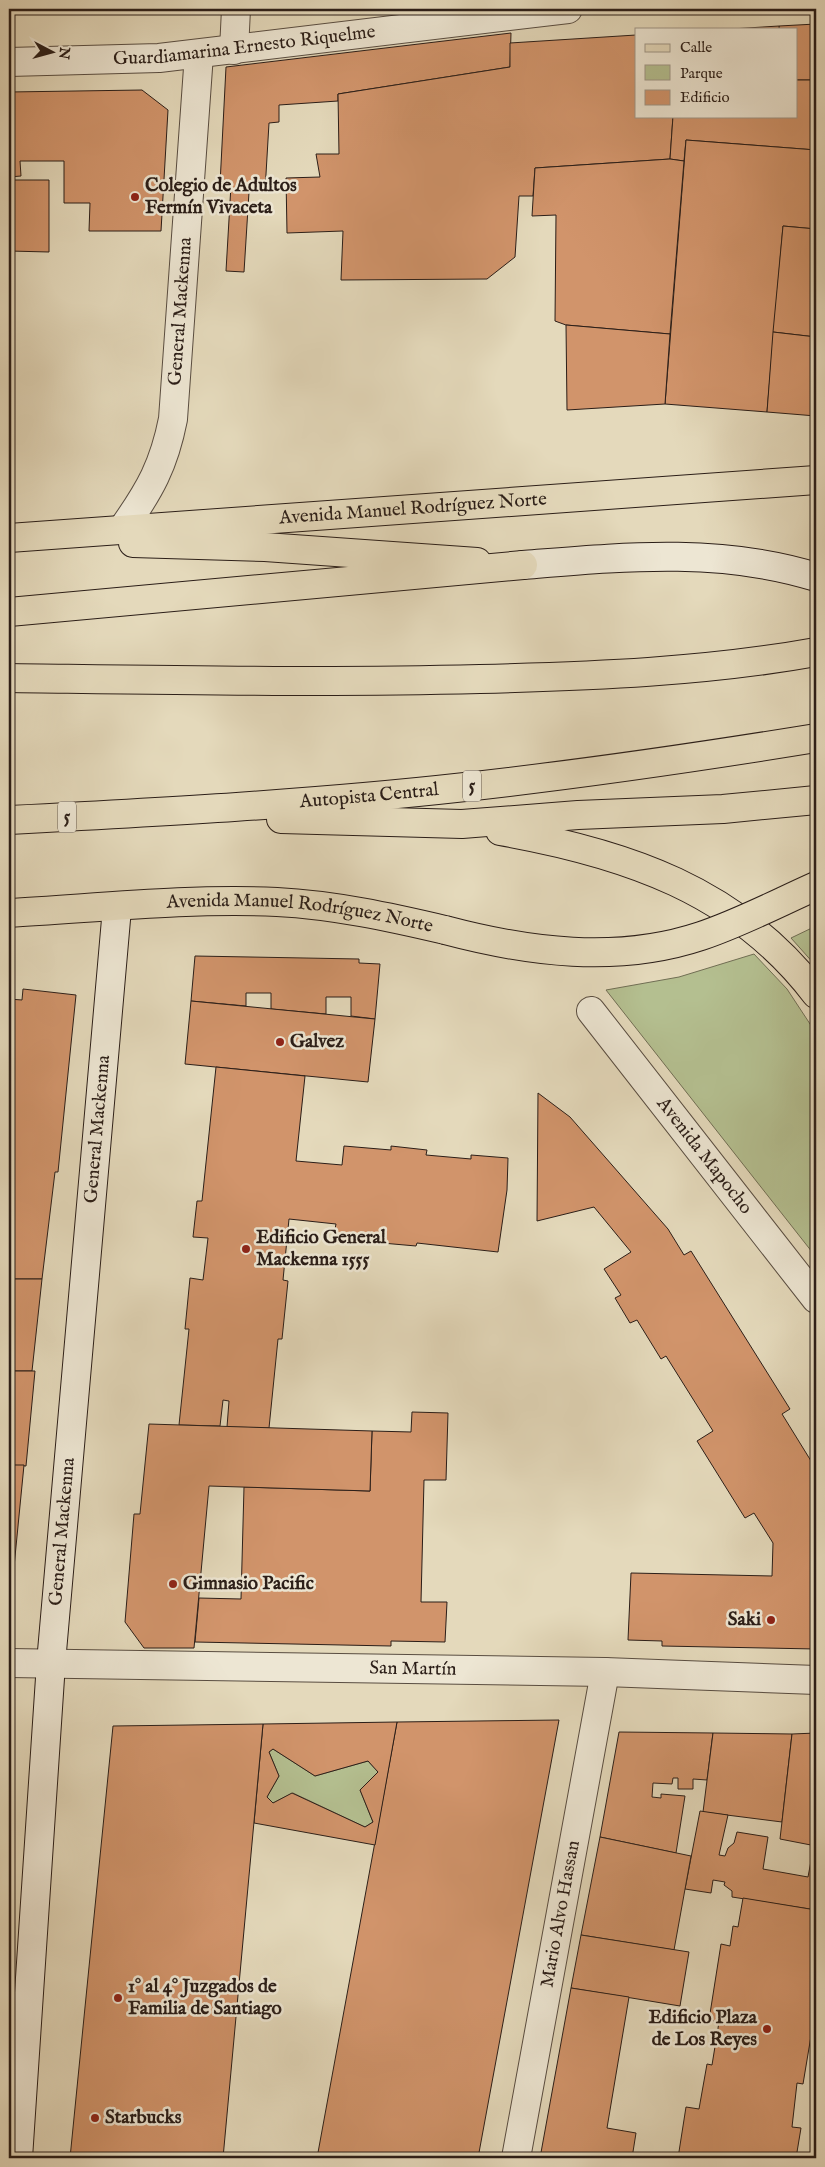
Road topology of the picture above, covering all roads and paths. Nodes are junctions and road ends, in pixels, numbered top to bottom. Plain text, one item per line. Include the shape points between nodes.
1 (236, 9) edge
2 (568, 9) edge
3 (234, 50) junction
4 (199, 54) junction
5 (9, 62) edge
6 (816, 480) edge
7 (123, 528) junction
8 (9, 538) edge
9 (523, 565) junction
10 (807, 574) edge
11 (9, 612) edge
12 (813, 652) edge
13 (9, 678) edge
14 (816, 738) edge
15 (816, 800) edge
16 (125, 814) junction
17 (9, 820) edge
18 (462, 824) junction
19 (816, 886) edge
20 (117, 908) junction
21 (9, 913) edge
22 (816, 994) edge
23 (591, 1012) dead end
24 (816, 1299) edge
25 (9, 1663) edge
26 (51, 1663) junction
27 (605, 1672) junction
28 (816, 1680) edge
29 (18, 2158) edge
30 (516, 2158) edge

1 - 3 street
2 - 3 street, Guardiamarina Ernesto Riquelme
3 - 4 street, Guardiamarina Ernesto Riquelme
4 - 5 street, Guardiamarina Ernesto Riquelme
4 - 7 street, General Mackenna via 174,419 165,457
6 - 7 main road, Avenida Manuel Rodríguez Norte
7 - 8 main road, Avenida Manuel Rodríguez Norte
8 - 9 main road via 265,547
9 - 10 street via 683,556 731,559
9 - 11 main road
12 - 13 main road via 644,674 571,677 378,682
14 - 16 main road, Autopista Central / 5 via 616,769 463,787
15 - 18 main road via 723,810 578,815
16 - 17 main road, Autopista Central / 5
16 - 18 main road
18 - 22 main road via 572,846 654,871 689,887 722,906 776,947
19 - 20 main road, Avenida Manuel Rodríguez Norte, bridge via 700,936 626,951 586,953 534,950 381,915 278,902 188,902
20 - 21 main road, Avenida Manuel Rodríguez Norte
20 - 26 street, General Mackenna
23 - 24 street, Avenida Mapocho
25 - 26 street, San Martín
26 - 27 street, San Martín
26 - 29 street, General Mackenna
27 - 28 street, San Martín
27 - 30 street, Mario Alvo Hassan

